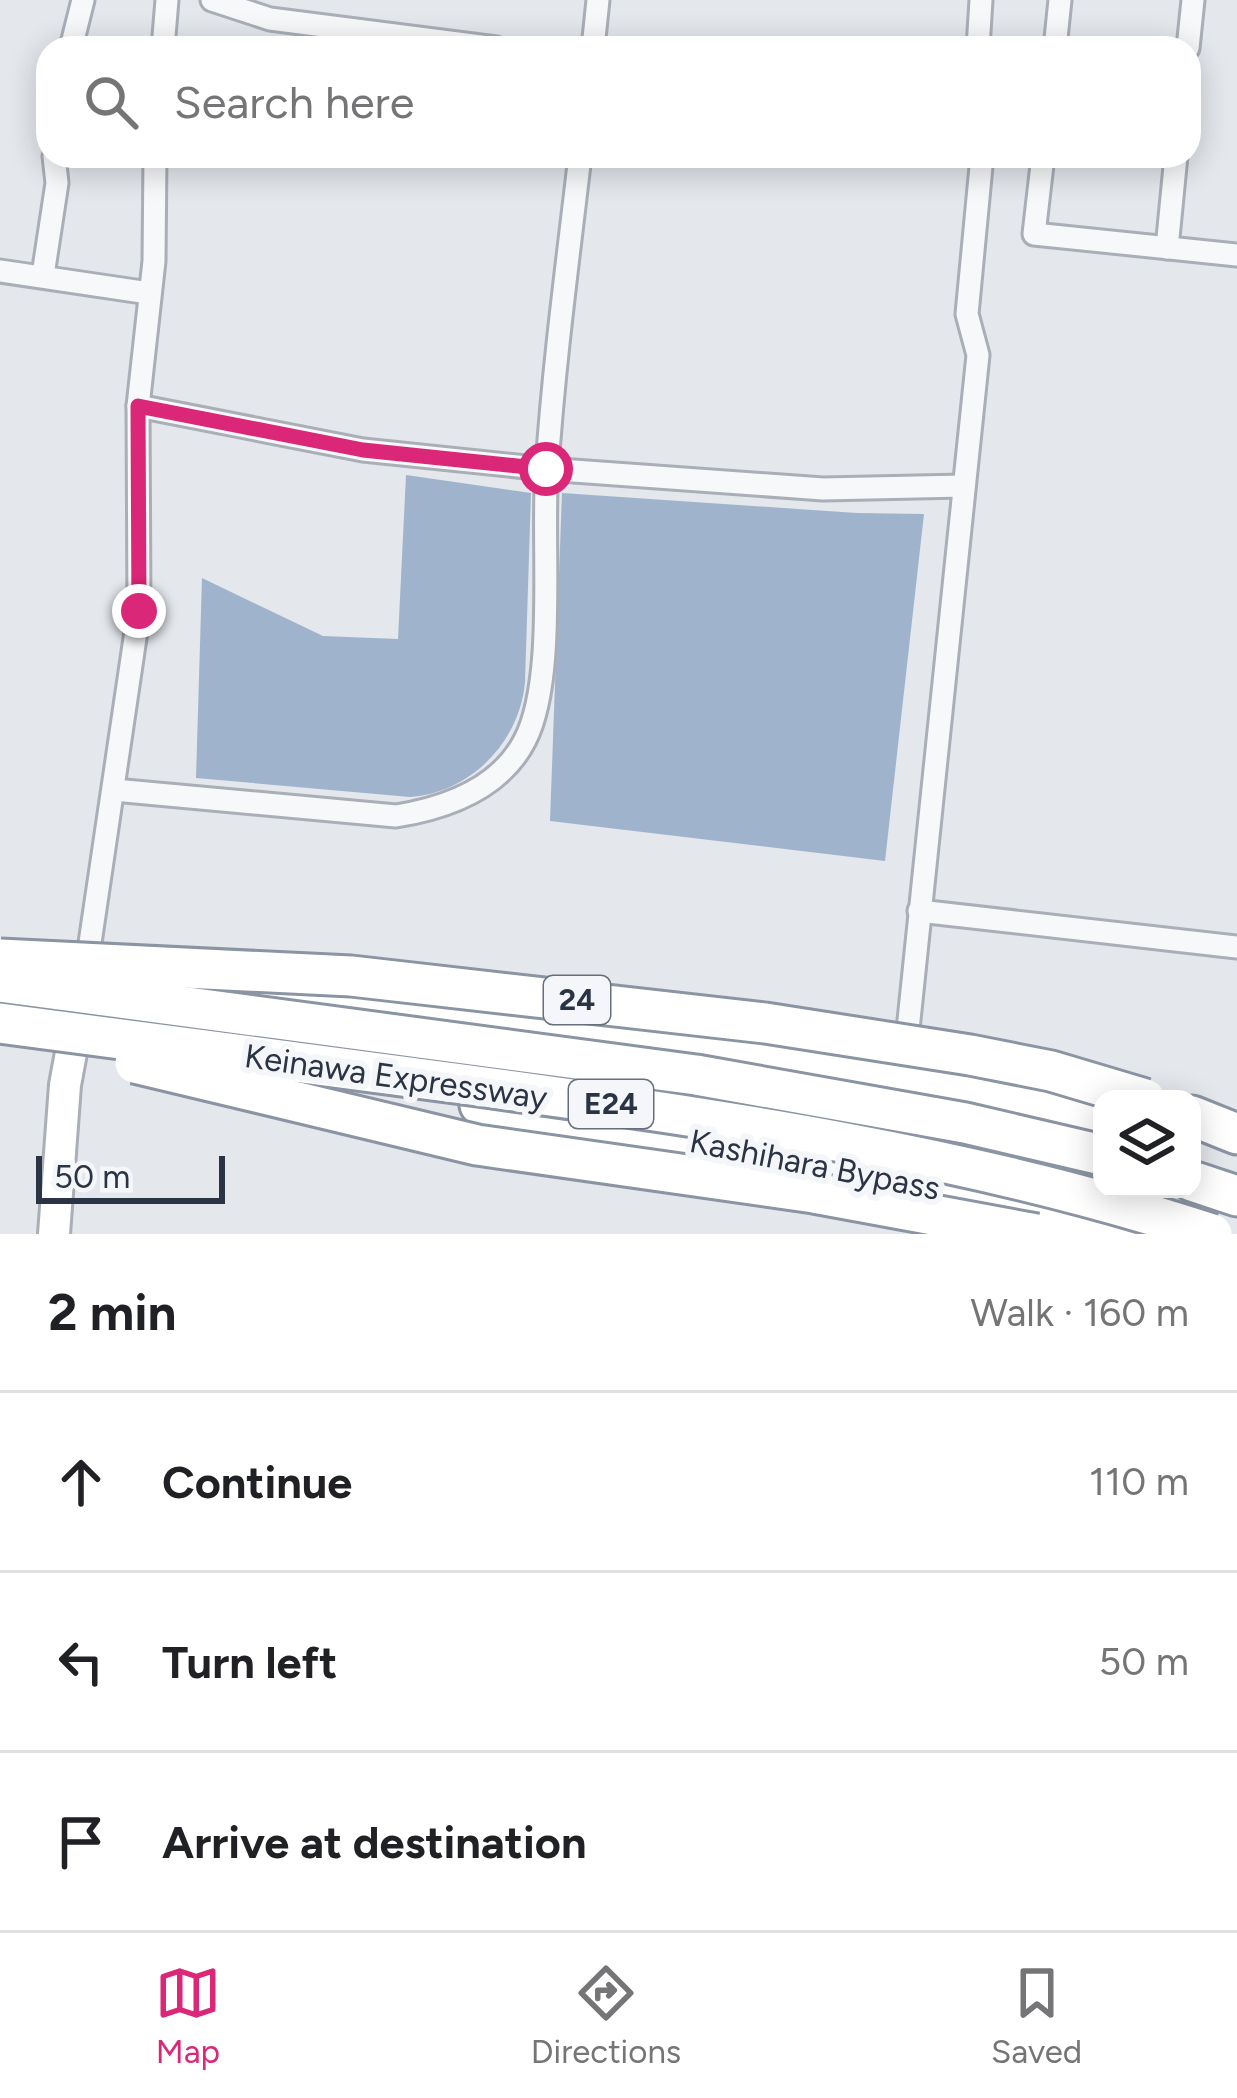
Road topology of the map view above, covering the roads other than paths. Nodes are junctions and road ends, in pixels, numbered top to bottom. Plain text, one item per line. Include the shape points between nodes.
1 (83, 0) edge
2 (167, 0) edge
3 (212, 0) edge
4 (598, 0) edge
5 (981, 0) edge
6 (1060, 0) edge
7 (1193, 0) edge
8 (74, 36) edge
9 (164, 36) edge
10 (402, 36) edge
11 (594, 36) edge
12 (979, 36) edge
13 (1056, 36) edge
14 (1189, 36) edge
15 (55, 168) edge
16 (155, 168) edge
17 (579, 168) edge
18 (981, 168) edge
19 (1042, 168) edge
20 (1176, 168) edge
21 (1166, 248) junction
22 (1237, 254) edge
23 (0, 271) edge
24 (43, 275) junction
25 (148, 292) junction
26 (138, 406) junction
27 (546, 469) junction
28 (964, 486) junction
29 (114, 790) junction
30 (919, 911) junction
31 (1237, 947) edge
32 (0, 959) edge
33 (86, 971) junction
34 (0, 982) edge
35 (0, 1023) edge
36 (0, 1037) edge
37 (71, 1045) junction
38 (903, 1080) junction
39 (1115, 1090) edge
40 (1093, 1118) edge
41 (1207, 1129) edge
42 (1093, 1152) edge
43 (1237, 1160) edge
44 (1201, 1184) edge
45 (891, 1196) junction
46 (1237, 1196) edge
47 (54, 1234) edge
48 (1036, 1234) edge
49 (1127, 1234) edge
50 (1212, 1234) edge

1 - 8 street
2 - 9 street
3 - 10 street via 269,19
4 - 11 street
5 - 12 street
6 - 13 street
7 - 14 street
15 - 24 street
16 - 25 street
17 - 27 street
18 - 28 street via 967,314 978,355
19 - 21 street via 1034,234
20 - 21 street
21 - 22 street
23 - 24 street
24 - 25 street
25 - 26 street
26 - 27 street via 363,450
26 - 29 street via 139,611
27 - 28 street via 823,489
27 - 29 street via 541,698 524,743 494,780 440,809 396,816
28 - 30 street
29 - 33 street
30 - 31 street
30 - 38 street
32 - 33 highway, 24
32 - 39 highway, 24, bridge via 351,976 698,1015 970,1054
33 - 37 main road
33 - 38 highway, 24
34 - 42 highway, Keinawa Expressway / E24, bridge via 742,1083
35 - 50 highway, Keinawa Expressway / E24, bridge via 829,1140 961,1164
36 - 37 highway, Kashihara Bypass
36 - 48 highway, bridge via 478,1145
37 - 45 highway, Kashihara Bypass via 432,1096
37 - 47 main road
38 - 40 highway, 24
38 - 45 street
41 - 43 highway
44 - 46 highway
45 - 49 highway, Kashihara Bypass via 1050,1211

